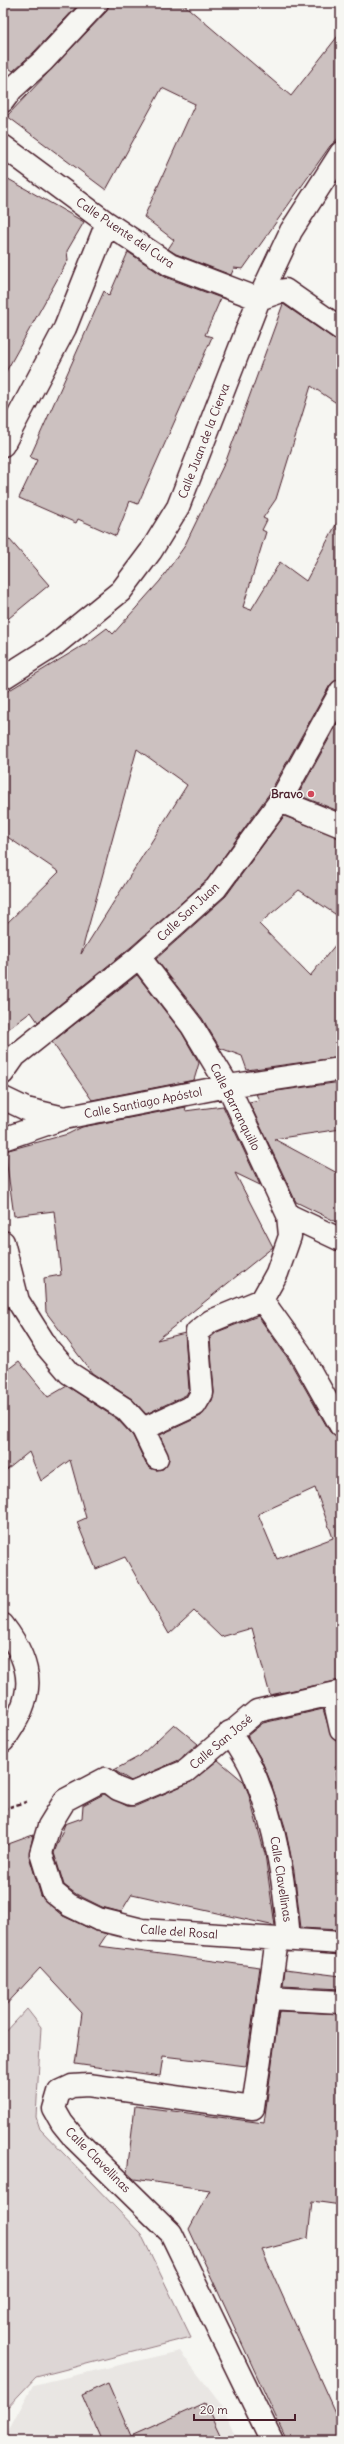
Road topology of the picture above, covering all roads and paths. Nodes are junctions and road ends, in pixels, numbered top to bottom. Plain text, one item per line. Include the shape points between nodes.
1 (97, 3) edge
2 (6, 89) edge
3 (3, 146) edge
4 (341, 153) edge
5 (107, 223) junction
6 (259, 299) junction
7 (341, 329) edge
8 (3, 445) edge
9 (3, 678) edge
10 (341, 691) edge
11 (280, 801) junction
12 (341, 826) edge
13 (139, 957) junction
14 (341, 1069) edge
15 (3, 1073) edge
16 (228, 1086) junction
17 (3, 1098) edge
18 (64, 1118) junction
19 (3, 1139) edge
20 (288, 1215) junction
21 (341, 1240) edge
22 (3, 1242) edge
23 (262, 1300) junction
24 (341, 1426) edge
25 (143, 1429) junction
26 (157, 1458) dead end
27 (3, 1625) edge
28 (337, 1693) edge
29 (341, 1730) edge
30 (230, 1732) junction
31 (3, 1741) edge
32 (64, 1800) joint
33 (283, 1939) junction
34 (341, 1944) edge
35 (268, 1998) junction
36 (341, 2002) edge
37 (272, 2441) edge

1 - 2 street via 44,61
3 - 5 street, Calle Puente del Cura
4 - 6 street, Calle Juan de la Cierva via 291,231
5 - 6 street, Calle Puente del Cura via 170,265
5 - 8 street via 65,328
6 - 7 street via 285,290
6 - 9 street, Calle Juan de la Cierva via 178,507 151,551 120,591 52,647
10 - 11 street, Calle San Juan
11 - 12 street
11 - 13 street, Calle San Juan via 216,888
13 - 15 street, Calle San Juan via 15,1056
13 - 16 street, Calle Barranquillo via 192,1026
14 - 16 street, Calle Santiago Apóstol
16 - 18 street, Calle Santiago Apóstol
16 - 20 street, Calle Barranquillo
17 - 18 street, Calle Santiago Apóstol via 26,1109
18 - 19 street, Calle Santiago Apóstol
20 - 21 street
20 - 23 street, Calle Barranquillo via 290,1236 277,1273
22 - 25 street via 18,1301 47,1347 69,1373 125,1409
23 - 24 street via 300,1353
23 - 25 street via 211,1321 197,1332 202,1393 195,1404
25 - 26 street
27 - 31 street via 24,1657 28,1692 19,1720
28 - 29 street
28 - 30 street, Calle San José via 257,1711
30 - 32 street, Calle San José via 186,1771 131,1794 118,1789 105,1779
30 - 33 street, Calle Clavellinas via 250,1766 279,1853
32 - 33 street, Calle del Rosal via 49,1826 41,1854 53,1892 69,1906 98,1919 142,1930
33 - 34 street, Calle del Rosal
33 - 35 street, Calle Clavellinas
35 - 36 street
35 - 37 street, Calle Clavellinas via 253,2108 88,2085 72,2086 59,2092 54,2109 75,2139 171,2233

